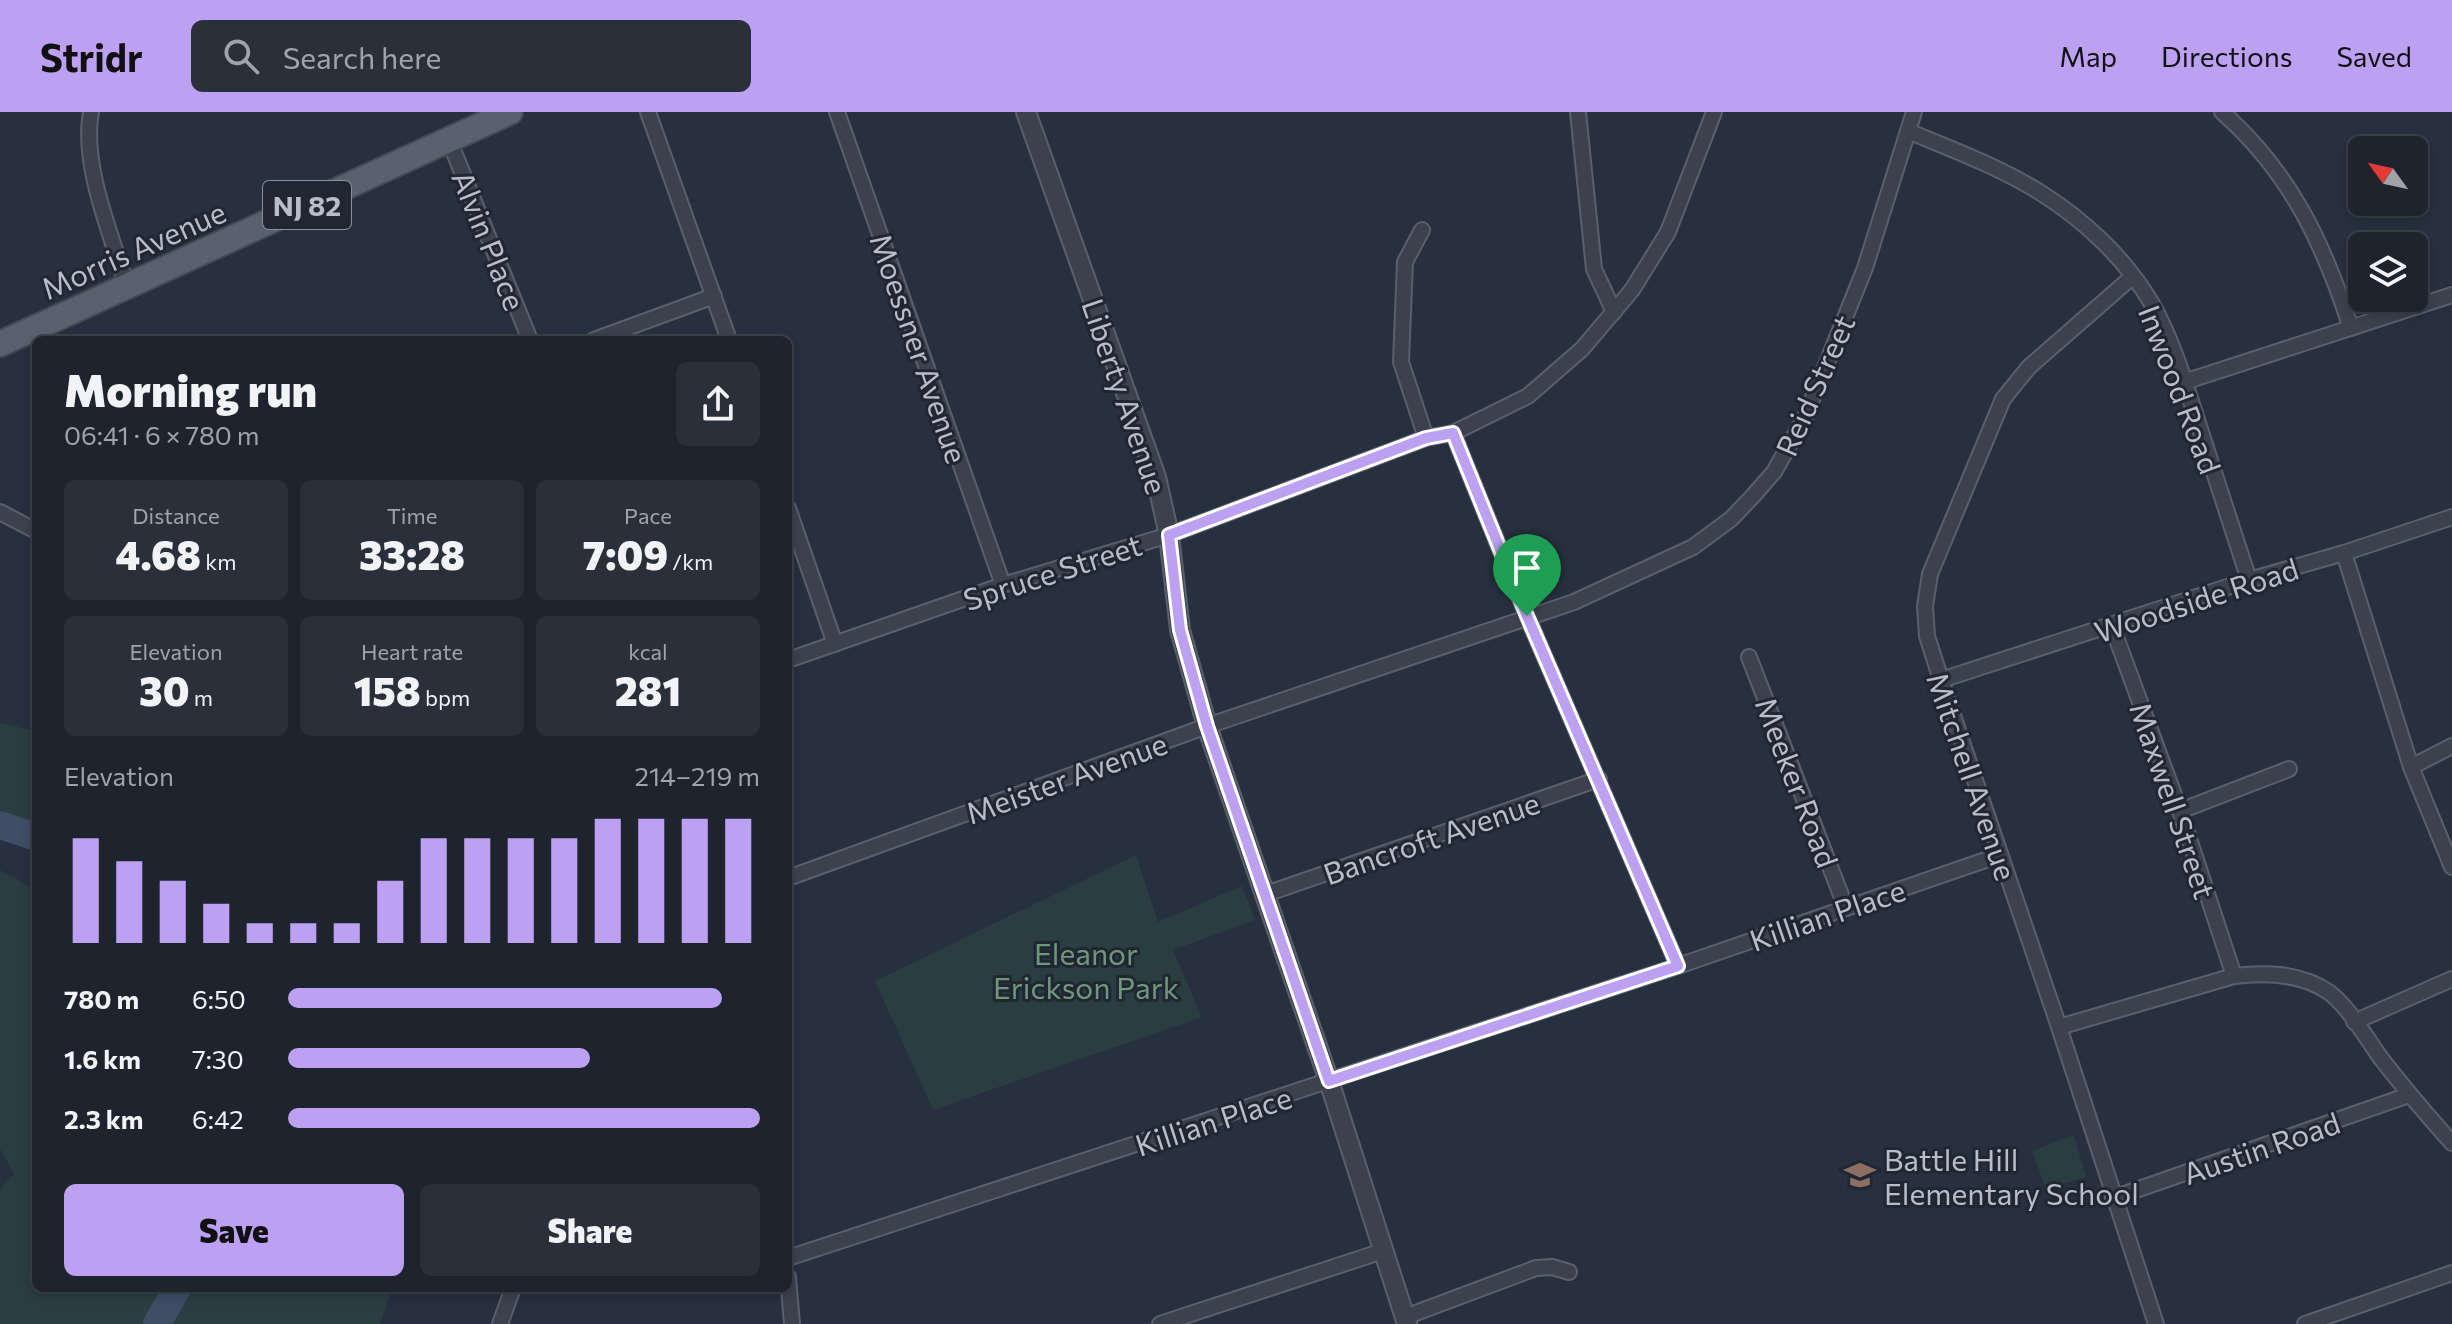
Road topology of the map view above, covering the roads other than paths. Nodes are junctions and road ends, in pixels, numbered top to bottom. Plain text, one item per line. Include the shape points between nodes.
1 (91, 112) edge
2 (510, 112) edge
3 (648, 112) edge
4 (837, 112) edge
5 (1026, 112) edge
6 (1578, 112) edge
7 (1714, 112) edge
8 (1914, 112) edge
9 (2222, 112) edge
10 (1908, 131) junction
11 (449, 140) junction
12 (1422, 230) dead end
13 (2132, 277) junction
14 (127, 287) junction
15 (2452, 295) edge
16 (714, 296) junction
17 (1614, 312) junction
18 (2351, 328) junction
19 (528, 336) edge
20 (605, 336) edge
21 (728, 336) edge
22 (0, 344) edge
23 (2184, 382) junction
24 (1453, 433) junction
25 (1426, 438) junction
26 (0, 512) edge
27 (2452, 517) edge
28 (792, 520) edge
29 (32, 529) edge
30 (1169, 535) junction
31 (2344, 553) junction
32 (2249, 580) junction
33 (1003, 585) junction
34 (1527, 616) junction
35 (2112, 626) junction
36 (835, 644) junction
37 (1749, 657) dead end
38 (792, 659) edge
39 (1941, 680) junction
40 (1207, 726) junction
41 (2452, 746) edge
42 (2411, 767) junction
43 (2289, 769) dead end
44 (1599, 779) junction
45 (2180, 811) junction
46 (2000, 855) junction
47 (2452, 867) edge
48 (792, 877) edge
49 (1263, 895) junction
50 (1846, 908) junction
51 (1678, 966) junction
52 (2234, 976) junction
53 (2452, 979) edge
54 (2354, 1022) junction
55 (2059, 1027) junction
56 (1329, 1081) junction
57 (2409, 1095) junction
58 (2452, 1143) edge
59 (2113, 1198) junction
60 (1383, 1251) junction
61 (792, 1257) edge
62 (1569, 1272) dead end
63 (2452, 1273) edge
64 (512, 1292) edge
65 (789, 1292) edge
66 (1406, 1320) edge
67 (500, 1324) edge
68 (792, 1324) edge
69 (1160, 1324) edge
70 (2156, 1324) edge
71 (2305, 1324) edge

1 - 14 street via 92,160
2 - 11 main road, Morris Avenue / NJ 82
3 - 16 street
4 - 33 street, Moessner Avenue
5 - 30 street, Liberty Avenue via 1156,477
6 - 17 street via 1594,269
7 - 17 street, Spruce Street via 1668,232
8 - 10 street, Reid Street
9 - 18 street via 2250,137 2290,188 2314,230
10 - 13 street, Inwood Road via 2039,192 2102,241
10 - 34 street, Reid Street via 1865,268 1805,417 1774,472 1731,519 1678,556 1574,602
11 - 14 main road, Morris Avenue / NJ 82
11 - 19 street, Alvin Place
12 - 25 street via 1405,262 1401,362
13 - 23 street, Inwood Road via 2151,302
13 - 39 street, Mitchell Avenue via 2029,367 2003,399 1930,574 1927,636
14 - 22 main road, Morris Avenue / NJ 82
15 - 18 street
16 - 20 street
16 - 21 street
17 - 24 street, Spruce Street via 1582,349 1528,396
18 - 23 street
23 - 32 street, Inwood Road
24 - 25 street, Spruce Street
24 - 34 street
25 - 30 street, Spruce Street
26 - 29 street
27 - 31 street, Woodside Road
28 - 36 street
30 - 33 street, Spruce Street
30 - 40 street, Liberty Avenue via 1180,630
31 - 32 street, Woodside Road
31 - 42 street
32 - 35 street, Woodside Road
33 - 36 street, Spruce Street
34 - 40 street, Meister Avenue
34 - 44 street
35 - 39 street, Woodside Road
35 - 45 street, Maxwell Street
36 - 38 street, Spruce Street
37 - 50 street, Meeker Road
39 - 46 street, Mitchell Avenue
40 - 48 street, Meister Avenue
40 - 49 street, Liberty Avenue
41 - 42 street
42 - 47 street
43 - 45 street
44 - 49 street, Bancroft Avenue
44 - 51 street
45 - 52 street, Maxwell Street
46 - 50 street, Killian Place
46 - 55 street, Mitchell Avenue
49 - 56 street, Liberty Avenue
50 - 51 street, Killian Place
51 - 56 street, Killian Place
52 - 54 street via 2271,973 2296,978 2330,994
52 - 55 street
53 - 54 street
54 - 57 street
55 - 59 street, Mitchell Avenue
56 - 60 street, Liberty Avenue
56 - 61 street, Killian Place
57 - 58 street
57 - 59 street, Austin Road
59 - 70 street, Mitchell Avenue
60 - 66 street, Liberty Avenue
60 - 69 street
62 - 66 street via 1536,1268
63 - 71 street
64 - 67 street
65 - 68 street

